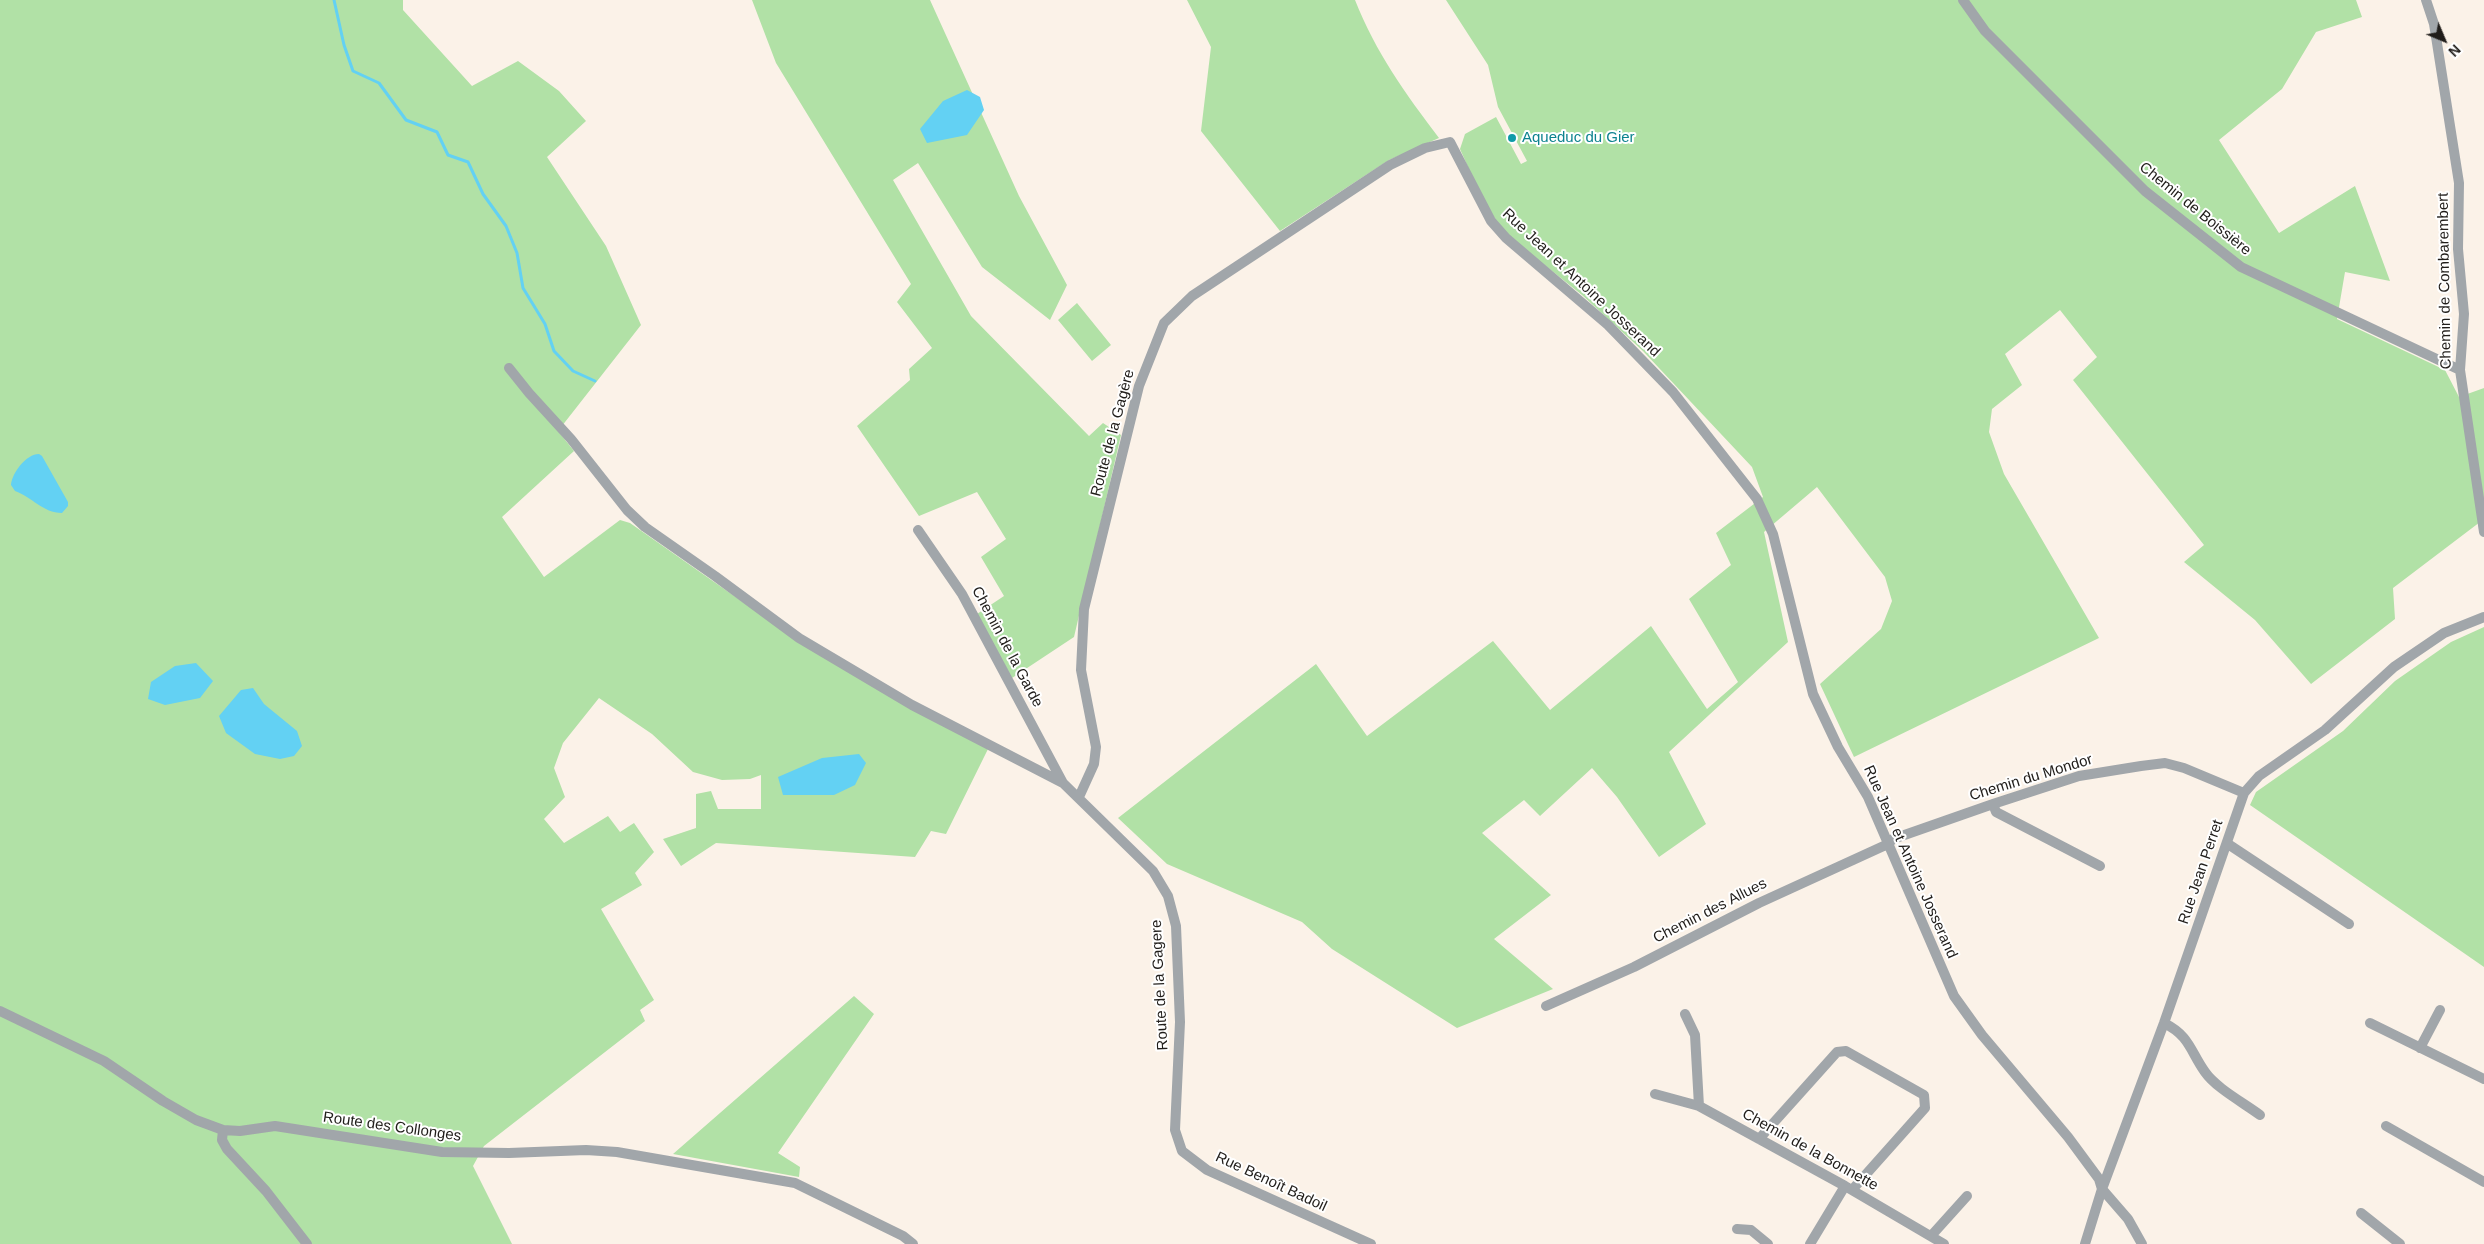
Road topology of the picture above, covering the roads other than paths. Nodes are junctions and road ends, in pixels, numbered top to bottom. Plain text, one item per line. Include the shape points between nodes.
1 (1963, 0) edge
2 (2426, 0) edge
3 (1450, 142) joint
4 (510, 368) dead end
5 (2460, 370) junction
6 (918, 530) dead end
7 (2484, 532) edge
8 (2484, 617) edge
9 (1063, 783) junction
10 (2244, 793) junction
11 (1079, 796) junction
12 (1993, 804) junction
13 (1888, 844) junction
14 (2228, 844) junction
15 (2100, 866) dead end
16 (2350, 924) dead end
17 (1546, 1006) dead end
18 (2440, 1010) dead end
19 (0, 1011) edge
20 (1685, 1014) dead end
21 (2164, 1023) junction
22 (2370, 1023) dead end
23 (2420, 1048) junction
24 (2484, 1079) edge
25 (1656, 1094) dead end
26 (1700, 1106) junction
27 (2260, 1115) dead end
28 (2386, 1126) dead end
29 (223, 1130) junction
30 (1175, 1130) joint
31 (1759, 1139) junction
32 (2484, 1182) edge
33 (1848, 1188) junction
34 (2102, 1188) junction
35 (1967, 1196) dead end
36 (2361, 1213) dead end
37 (1737, 1229) dead end
38 (1931, 1236) junction
39 (307, 1244) edge
40 (913, 1244) edge
41 (1371, 1244) edge
42 (1768, 1244) edge
43 (1810, 1244) edge
44 (1944, 1244) edge
45 (2085, 1244) edge
46 (2142, 1244) edge
47 (2400, 1244) edge

1 - 5 street, Chemin de Boissière via 1985,31 2145,191 2241,267
2 - 5 street, Chemin de Combarembert via 2434,24 2459,183 2458,249 2464,314
3 - 11 street, Route de la Gagère via 1425,148 1390,165 1192,296 1164,323 1139,386 1084,609 1081,670 1096,747 1094,764
3 - 13 street, Rue Jean et Antoine Josserand via 1491,221 1506,238 1608,325 1672,392 1757,499 1773,534 1813,694 1838,747 1868,797
4 - 9 street via 627,510 645,527 799,638 912,705
5 - 7 street, Chemin de Combarembert
6 - 9 street, Chemin de la Garde via 962,594
8 - 10 street, Rue Jean Perret via 2444,633 2394,667 2325,730 2259,776
9 - 11 street, Route de la Gagere
10 - 12 street, Chemin du Mondor via 2165,763 2079,776
10 - 14 street, Rue Jean Perret
11 - 30 street, Route de la Gagere via 1153,871 1168,896 1176,926 1180,1022
12 - 13 street, Chemin du Mondor via 1893,839
12 - 15 street via 1996,812
13 - 17 street, Chemin des Allues
13 - 34 street, Rue Jean et Antoine Josserand via 1954,996 1982,1035 2068,1137
14 - 16 street
14 - 21 street, Rue Jean Perret
18 - 23 street
19 - 29 street, Route des Collonges via 104,1061 163,1101 196,1120
20 - 26 street via 1695,1035
21 - 27 street via 2183,1035 2205,1073
21 - 34 street, Rue Jean Perret
22 - 23 street
23 - 24 street
25 - 26 street, Chemin de la Bonnette
26 - 31 street, Chemin de la Bonnette
28 - 32 street
29 - 39 street via 222,1140
29 - 40 street, Route des Collonges via 275,1126 442,1152 617,1152 752,1174 795,1182 904,1236
30 - 41 street, Rue Benoît Badoil via 1182,1151 1207,1170
31 - 33 street, Chemin de la Bonnette
31 - 33 street via 1837,1052 1846,1051 1924,1095 1925,1108
33 - 38 street, Chemin de la Bonnette
33 - 43 street
34 - 45 street, Rue Jean Perret
34 - 46 street, Rue Jean et Antoine Josserand via 2128,1219
35 - 38 street
36 - 47 street
37 - 42 street via 1750,1230
38 - 44 street, Chemin de la Bonnette

